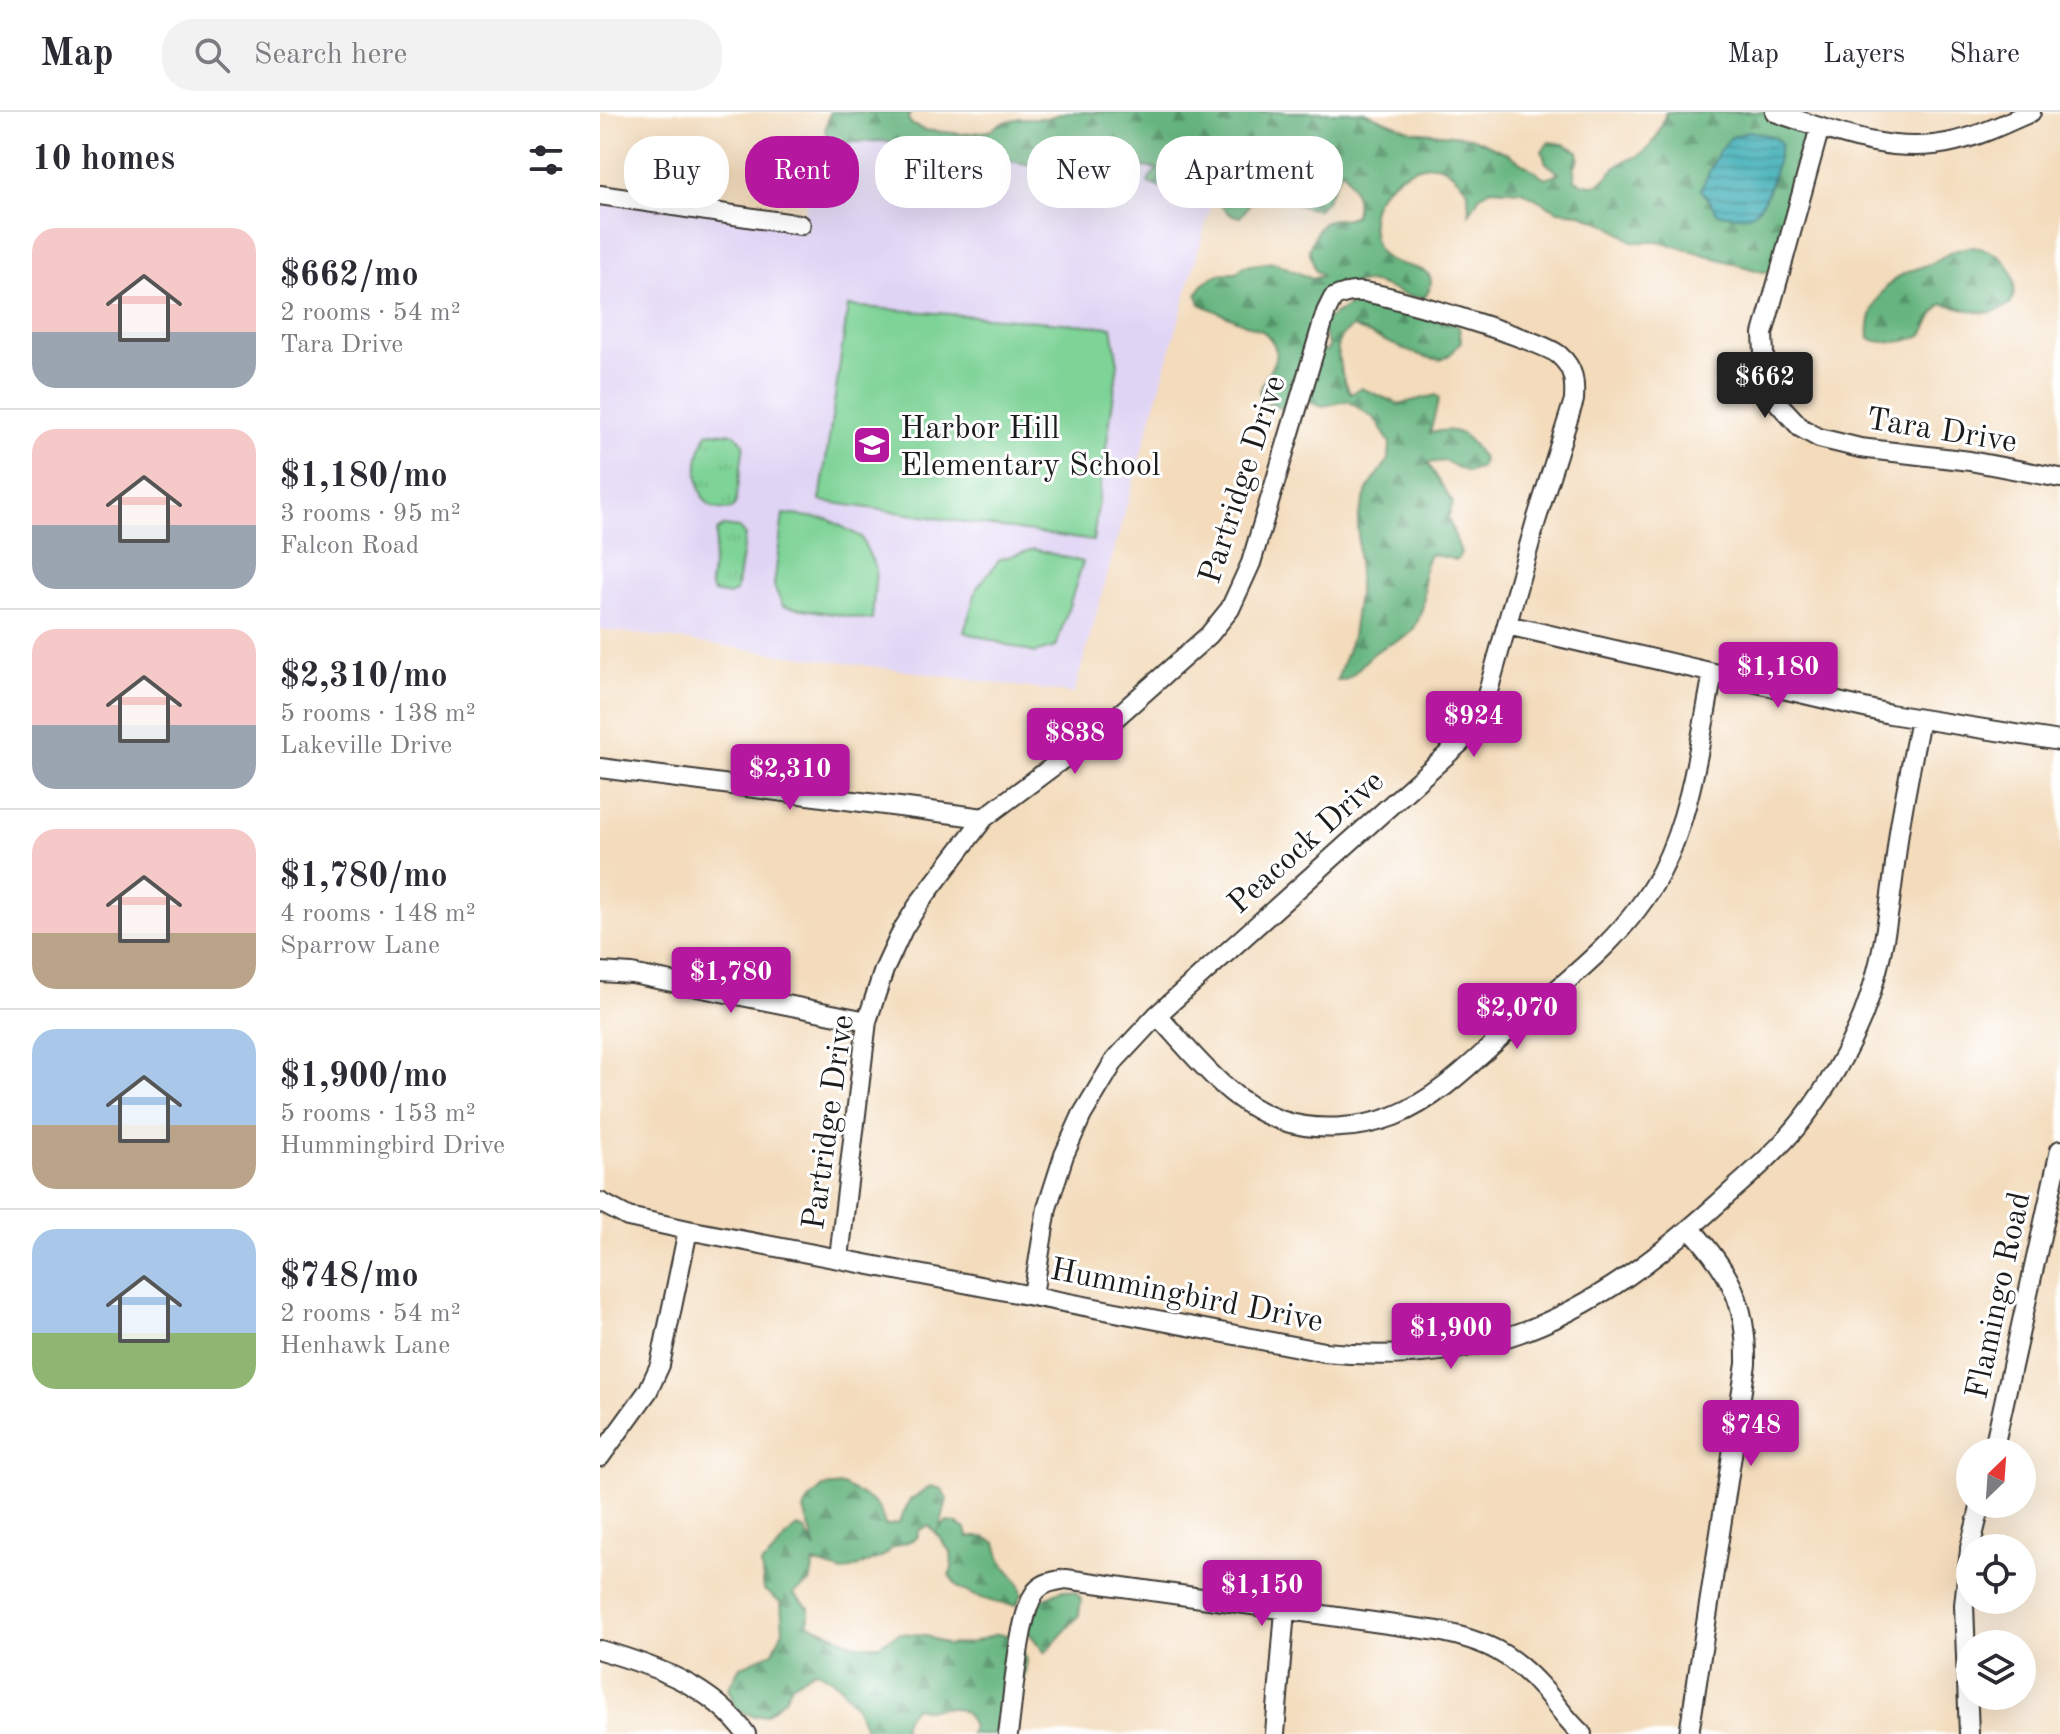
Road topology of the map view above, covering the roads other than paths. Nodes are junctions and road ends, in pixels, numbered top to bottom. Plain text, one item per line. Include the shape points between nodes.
1 (1775, 112) edge
2 (2031, 112) edge
3 (1820, 127) junction
4 (600, 195) edge
5 (801, 225) dead end
6 (1337, 296) joint
7 (2060, 478) edge
8 (1507, 625) junction
9 (1713, 673) junction
10 (1920, 719) junction
11 (2060, 741) edge
12 (600, 768) edge
13 (984, 818) junction
14 (600, 972) edge
15 (1157, 1015) junction
16 (867, 1021) junction
17 (2060, 1150) edge
18 (600, 1202) edge
19 (1691, 1229) junction
20 (688, 1230) junction
21 (839, 1258) junction
22 (1033, 1295) junction
23 (1996, 1438) edge
24 (600, 1457) edge
25 (1285, 1610) junction
26 (1964, 1614) edge
27 (600, 1650) edge
28 (746, 1734) edge
29 (1008, 1734) edge
30 (1275, 1734) edge
31 (1582, 1734) edge
32 (1689, 1734) edge
33 (1969, 1734) edge

1 - 3 street
2 - 3 street via 1988,131 1933,145 1903,147
3 - 7 street, Tara Drive via 1763,334 1765,373 1779,404 1801,428 1819,438
4 - 5 street
6 - 8 street, Peacock Drive via 1369,293 1533,342 1557,353 1572,370 1574,400
6 - 13 street, Partridge Drive via 1326,312 1251,563 1230,609 1209,635 1103,729
8 - 9 street
8 - 15 street, Peacock Drive via 1485,702 1460,743
9 - 10 street
9 - 15 street via 1680,822 1642,906 1570,978 1422,1103 1354,1126 1284,1121 1228,1090
10 - 11 street
10 - 19 street, Hummingbird Drive via 1888,920 1863,1014 1803,1120
12 - 13 street
13 - 16 street, Partridge Drive via 903,929
14 - 16 street
15 - 22 street, Peacock Drive via 1115,1060 1064,1155 1047,1208
16 - 21 street, Partridge Drive
17 - 23 street, Flamingo Road
18 - 20 street, Hummingbird Drive via 628,1217
19 - 22 street, Hummingbird Drive via 1566,1314 1441,1352 1324,1352
19 - 32 street via 1726,1273 1747,1337
20 - 21 street, Hummingbird Drive
20 - 24 street via 660,1365 648,1391
21 - 22 street, Hummingbird Drive
25 - 29 street via 1066,1579 1050,1582 1030,1600 1022,1628
25 - 30 street
25 - 31 street via 1438,1631 1491,1645 1533,1677
26 - 33 street
27 - 28 street via 689,1684 719,1702

